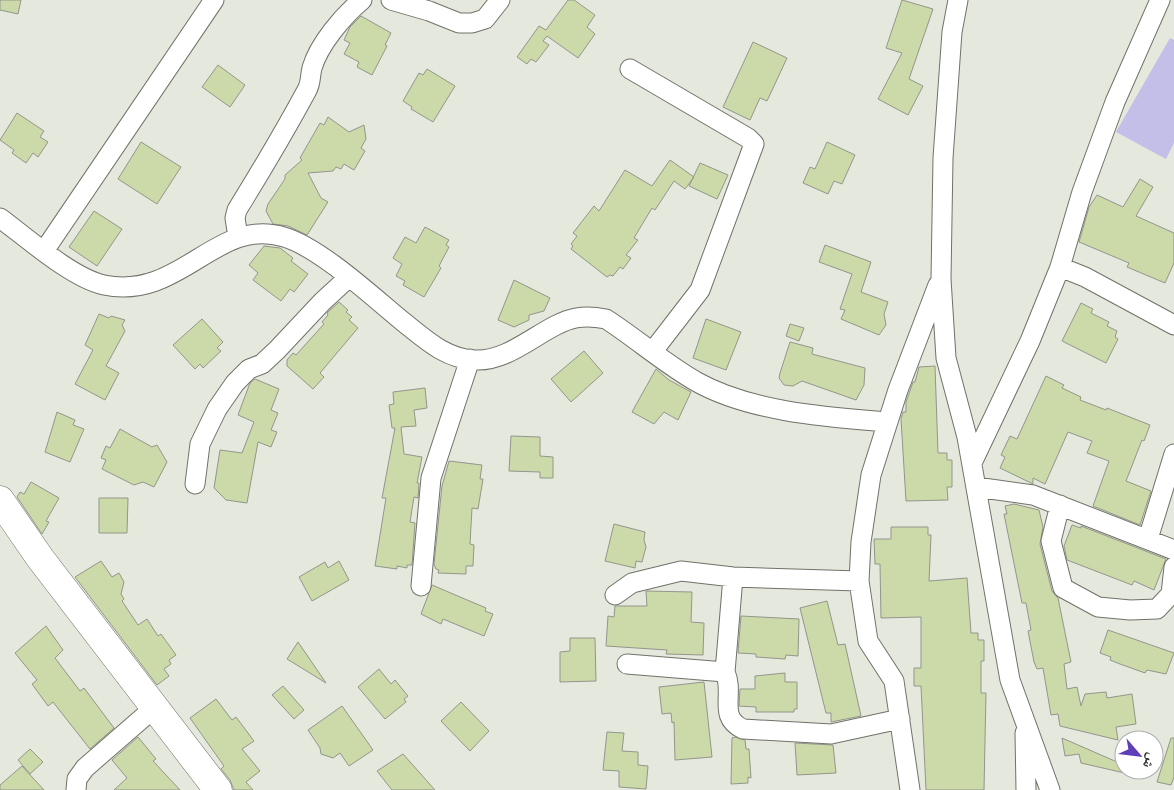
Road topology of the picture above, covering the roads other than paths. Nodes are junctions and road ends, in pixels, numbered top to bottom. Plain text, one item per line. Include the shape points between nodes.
1 (214, 0) edge
2 (362, 0) edge
3 (391, 0) edge
4 (500, 0) edge
5 (958, 0) edge
6 (1160, 0) edge
7 (630, 69) dead end
8 (0, 218) edge
9 (238, 237) junction
10 (44, 251) junction
11 (1060, 267) junction
12 (348, 278) junction
13 (940, 279) junction
14 (1174, 325) edge
15 (653, 351) junction
16 (470, 359) junction
17 (888, 422) junction
18 (1174, 454) edge
19 (972, 463) junction
20 (195, 484) dead end
21 (976, 487) junction
22 (0, 500) edge
23 (1060, 505) junction
24 (1148, 539) junction
25 (1174, 550) edge
26 (1174, 568) edge
27 (733, 577) junction
28 (859, 581) junction
29 (420, 586) dead end
30 (615, 595) dead end
31 (627, 664) dead end
32 (725, 672) junction
33 (154, 708) junction
34 (1025, 717) junction
35 (900, 719) junction
36 (76, 790) edge
37 (218, 790) edge
38 (910, 790) edge
39 (1026, 790) edge
40 (1050, 790) edge

1 - 10 street
2 - 9 street via 324,44 312,68 310,85 237,210
3 - 4 street via 459,23 472,23 485,19
5 - 13 street via 952,32 943,158
6 - 11 street via 1114,102
7 - 15 street via 754,144 700,290
8 - 10 street
9 - 10 street via 168,278 148,285 104,284
9 - 12 street via 283,236 308,248
11 - 14 street
11 - 19 street via 1030,341
12 - 16 street via 434,346
12 - 20 street via 262,364 249,369 235,383 217,409 200,444
13 - 17 street
13 - 19 street via 946,358
15 - 16 street via 606,319 592,317 574,318 504,354
15 - 17 street via 697,382 728,396 827,417
16 - 29 street via 431,478
17 - 28 street via 872,474 861,542
18 - 24 street
19 - 21 street
21 - 23 street via 1033,496
21 - 34 street via 1010,680
22 - 33 street
23 - 24 street
23 - 26 street via 1051,541 1063,588 1077,596 1098,607 1157,609 1171,594
24 - 25 street
27 - 28 street
27 - 30 street via 681,571 632,583
27 - 32 street
28 - 35 street via 868,641 894,681
31 - 32 street
32 - 35 street via 729,681 729,715 733,724 743,729 831,734
33 - 36 street via 85,768 77,779
33 - 37 street
34 - 39 street
34 - 40 street
35 - 38 street

